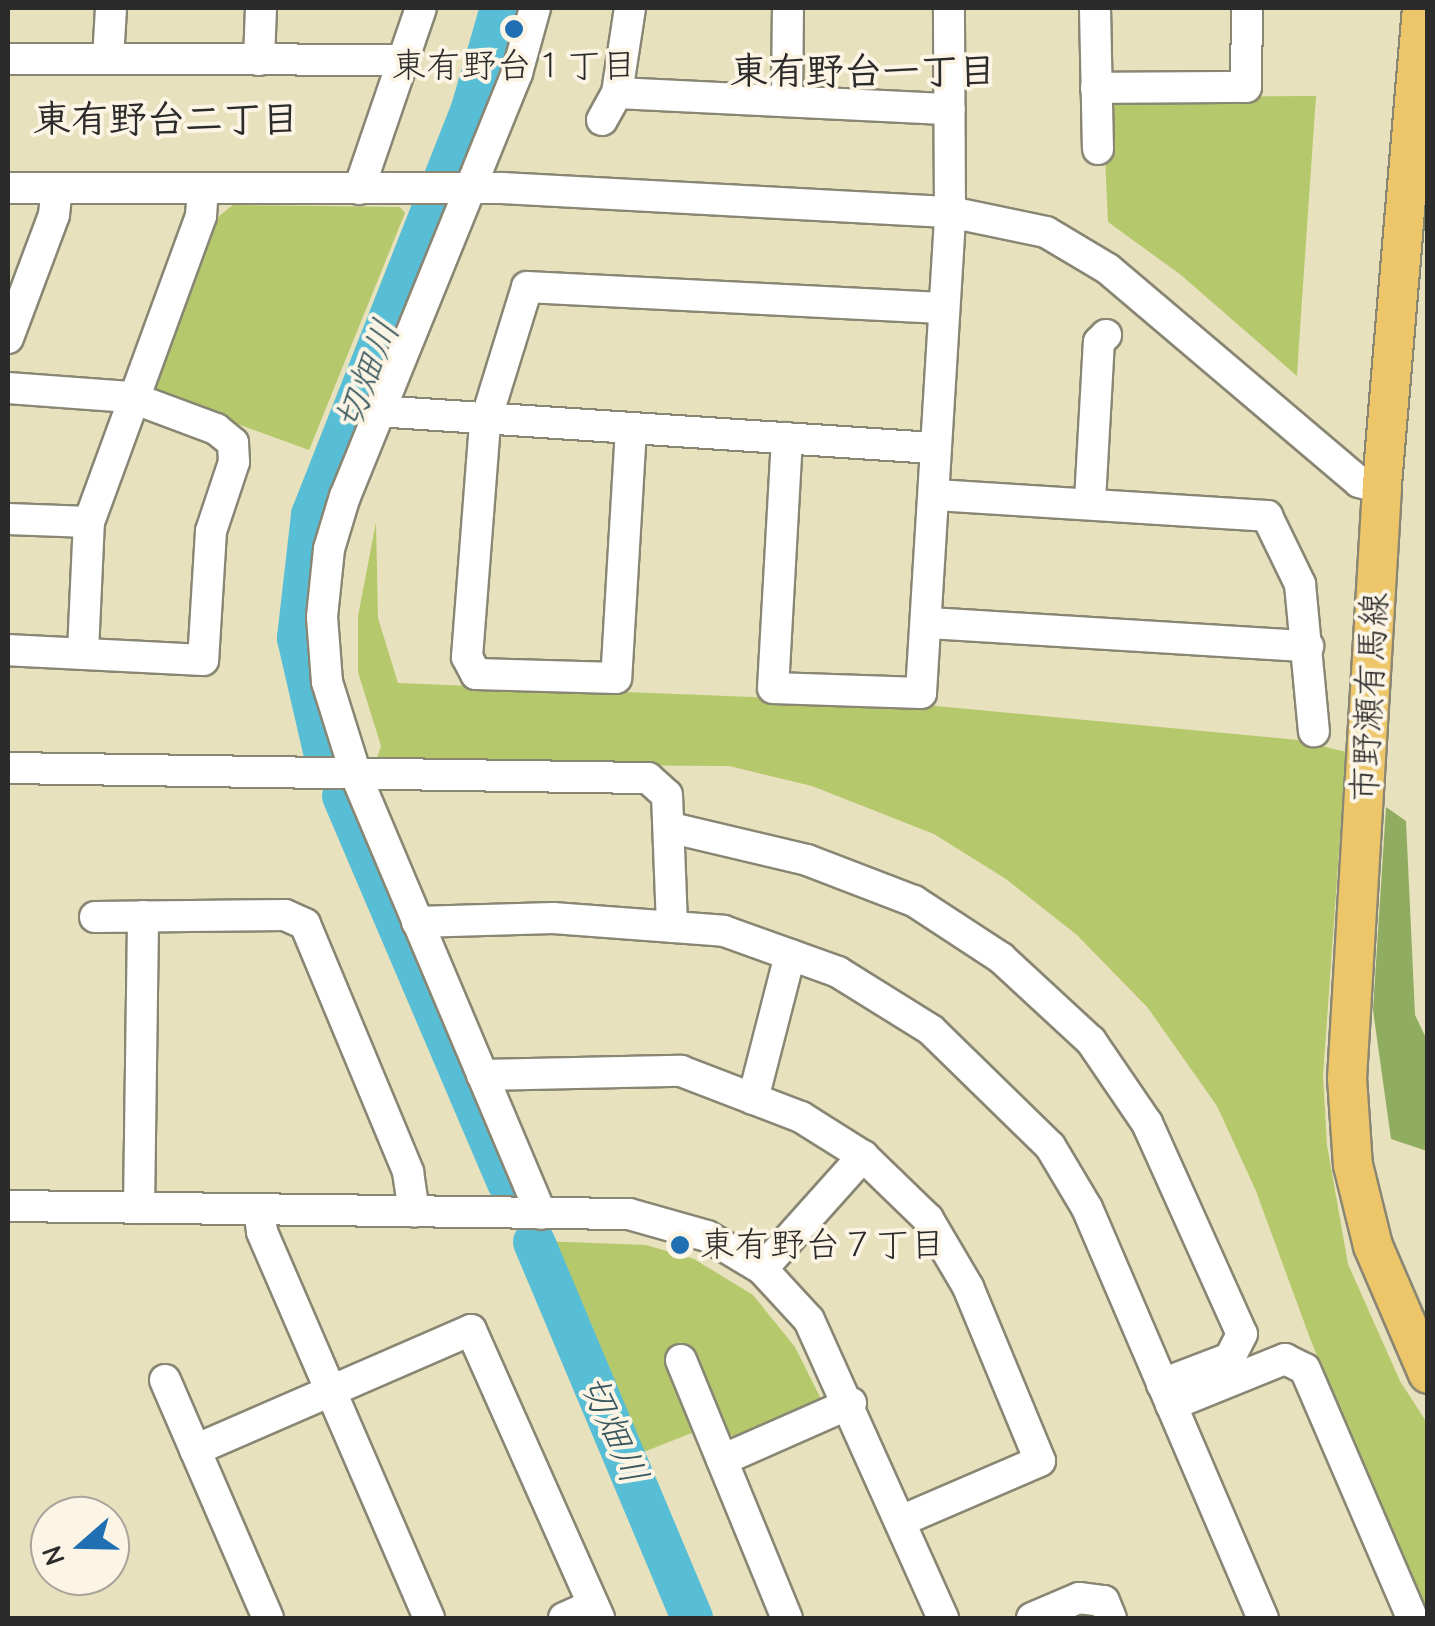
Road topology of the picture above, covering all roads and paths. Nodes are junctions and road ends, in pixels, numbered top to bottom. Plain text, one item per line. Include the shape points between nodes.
1 (111, 8) edge
2 (261, 8) edge
3 (421, 8) edge
4 (535, 8) edge
5 (630, 8) edge
6 (788, 8) edge
7 (949, 8) edge
8 (1095, 8) edge
9 (1246, 8) edge
10 (1422, 8) edge
11 (8, 59) edge
12 (108, 59) junction
13 (259, 60) junction
14 (405, 60) junction
15 (1096, 88) junction
16 (617, 93) junction
17 (786, 101) junction
18 (950, 108) junction
19 (602, 120) dead end
20 (1098, 149) dead end
21 (8, 188) edge
22 (57, 188) junction
23 (203, 188) junction
24 (359, 189) junction
25 (470, 189) junction
26 (950, 212) junction
27 (941, 308) junction
28 (1106, 335) dead end
29 (8, 338) edge
30 (8, 388) edge
31 (130, 397) junction
32 (377, 411) junction
33 (485, 423) junction
34 (631, 429) junction
35 (787, 438) junction
36 (932, 448) junction
37 (1382, 488) junction
38 (935, 495) junction
39 (1090, 501) junction
40 (8, 519) edge
41 (89, 522) junction
42 (928, 623) junction
43 (1308, 646) junction
44 (8, 650) edge
45 (84, 652) junction
46 (1314, 730) dead end
47 (8, 768) edge
48 (357, 778) junction
49 (672, 828) junction
50 (142, 916) junction
51 (95, 917) dead end
52 (418, 922) junction
53 (672, 927) junction
54 (790, 955) junction
55 (482, 1075) junction
56 (753, 1098) junction
57 (863, 1156) junction
58 (8, 1206) edge
59 (139, 1208) junction
60 (259, 1210) junction
61 (414, 1212) junction
62 (541, 1214) junction
63 (762, 1269) junction
64 (681, 1360) dead end
65 (1428, 1374) edge
66 (164, 1380) dead end
67 (331, 1391) junction
68 (1167, 1394) junction
69 (852, 1404) junction
70 (195, 1450) junction
71 (722, 1460) junction
72 (901, 1521) junction
73 (596, 1612) edge
74 (268, 1618) edge
75 (430, 1618) edge
76 (564, 1618) edge
77 (787, 1618) edge
78 (943, 1618) edge
79 (1032, 1618) edge
80 (1111, 1618) edge
81 (1263, 1618) edge
82 (1412, 1618) edge

1 - 12 street
2 - 13 street
3 - 14 street
4 - 25 street via 517,73
5 - 16 street
6 - 17 street
7 - 18 street
8 - 15 street
9 - 15 street via 1246,87
10 - 37 main road, 市野瀬有馬線
11 - 12 street
12 - 13 street
13 - 14 street
14 - 24 street
15 - 20 street
16 - 17 street
16 - 19 street
17 - 18 street
18 - 26 street
21 - 22 street
22 - 23 street
22 - 29 street via 54,215
23 - 24 street
23 - 31 street via 201,216
24 - 25 street
25 - 26 street
25 - 32 street
26 - 27 street
26 - 37 street via 1046,232 1108,269 1355,479
27 - 33 street via 526,288
27 - 36 street
28 - 39 street via 1099,342
30 - 31 street
31 - 41 street
31 - 45 street via 216,429 233,443 234,462 212,531 203,660
32 - 33 street
32 - 48 street via 336,524 322,617 328,682
33 - 34 street
33 - 34 street via 467,657 476,674 493,675 616,678
34 - 35 street
35 - 36 street
35 - 42 street via 773,688 921,693
36 - 38 street
37 - 65 main road, 市野瀬有馬線 via 1347,1078 1353,1165 1373,1246
38 - 39 street
38 - 42 street
39 - 43 street via 1267,516 1300,584
40 - 41 street
41 - 45 street
42 - 43 street
43 - 46 street
44 - 45 street
47 - 48 street
48 - 49 street via 648,778 668,795
48 - 52 street
49 - 53 street
49 - 68 street via 806,860 914,901 1002,958 1091,1041 1146,1123 1242,1334 1230,1358
50 - 51 street
50 - 59 street
50 - 61 street via 286,915 305,924 408,1172
52 - 53 street via 552,918
52 - 55 street
53 - 54 street via 724,931
54 - 56 street
54 - 68 street via 838,972 932,1030 1050,1146 1086,1208
55 - 56 street via 681,1071
55 - 62 street
56 - 57 street
57 - 63 street
57 - 72 street via 928,1220 968,1287 1040,1461
58 - 59 street
59 - 60 street
60 - 61 street
60 - 67 street
61 - 62 street
62 - 63 street via 649,1216 707,1236
63 - 69 street via 809,1320
64 - 71 street
66 - 70 street
67 - 70 street
67 - 73 street via 471,1330
67 - 75 street
68 - 81 street
68 - 82 street via 1285,1359 1305,1368
69 - 71 street
69 - 72 street
70 - 74 street
71 - 77 street
72 - 78 street
73 - 76 street
79 - 80 street via 1080,1598 1104,1600

